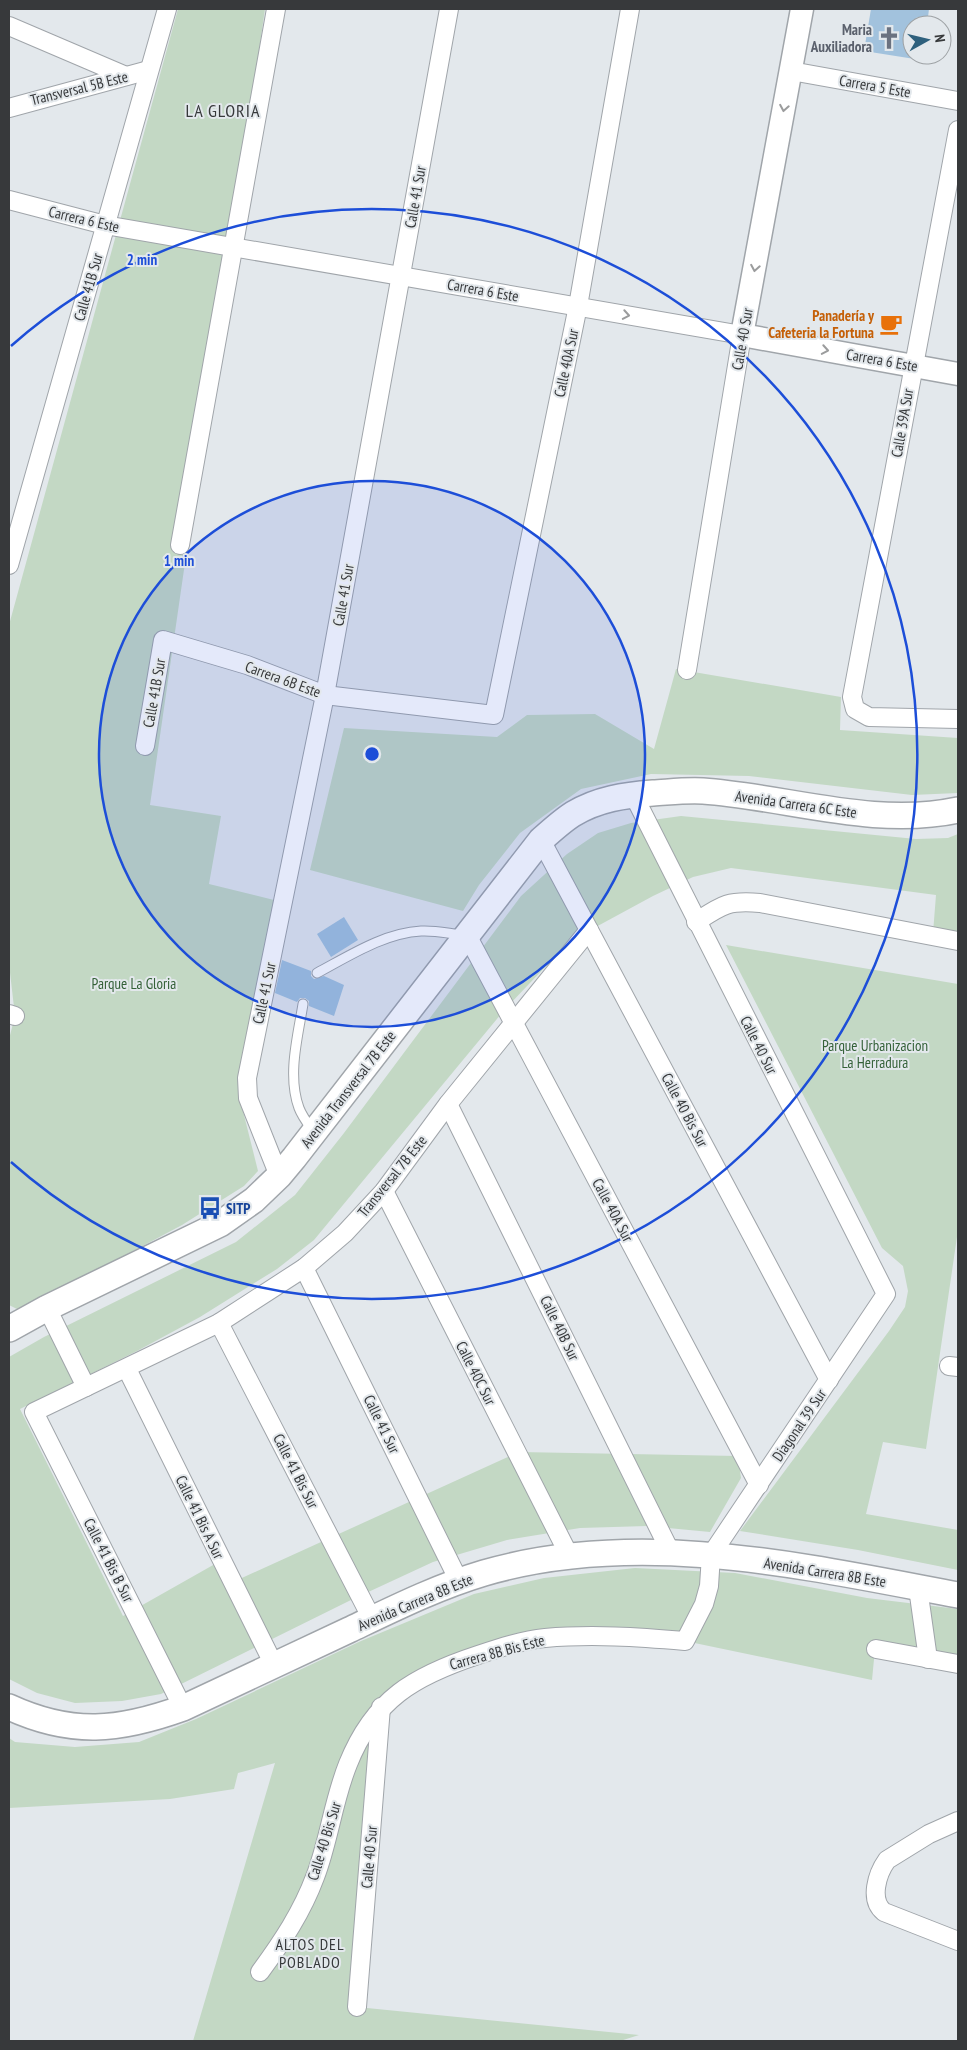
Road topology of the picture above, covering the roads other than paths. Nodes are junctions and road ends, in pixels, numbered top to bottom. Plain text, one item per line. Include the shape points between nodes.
1 (167, 9) edge
2 (276, 9) edge
3 (449, 9) edge
4 (630, 9) edge
5 (802, 9) edge
6 (9, 26) edge
7 (149, 70) junction
8 (791, 71) junction
9 (126, 76) junction
10 (958, 101) edge
11 (9, 108) edge
12 (958, 130) edge
13 (9, 200) edge
14 (105, 225) junction
15 (233, 247) junction
16 (400, 276) junction
17 (578, 306) junction
18 (742, 335) junction
19 (913, 365) junction
20 (958, 374) edge
21 (180, 545) dead end
22 (9, 565) edge
23 (163, 640) joint
24 (687, 670) dead end
25 (325, 695) junction
26 (494, 715) joint
27 (958, 719) edge
28 (144, 746) dead end
29 (633, 794) junction
30 (958, 810) edge
31 (541, 840) junction
32 (696, 922) junction
33 (589, 930) junction
34 (467, 935) junction
35 (958, 941) edge
36 (316, 973) dead end
37 (303, 1004) dead end
38 (513, 1022) junction
39 (448, 1104) junction
40 (313, 1132) junction
41 (279, 1176) junction
42 (384, 1191) junction
43 (304, 1268) junction
44 (886, 1294) joint
45 (47, 1308) junction
46 (220, 1323) junction
47 (10, 1328) edge
48 (127, 1369) junction
49 (829, 1380) junction
50 (86, 1387) junction
51 (34, 1412) joint
52 (759, 1485) junction
53 (671, 1553) junction
54 (569, 1555) junction
55 (711, 1555) junction
56 (459, 1581) junction
57 (918, 1588) junction
58 (958, 1595) edge
59 (372, 1619) junction
60 (876, 1649) dead end
61 (928, 1659) junction
62 (958, 1664) edge
63 (274, 1665) junction
64 (9, 1707) edge
65 (381, 1707) junction
66 (183, 1708) junction
67 (958, 1821) edge
68 (958, 1941) edge
69 (260, 1972) dead end
70 (357, 2007) dead end

1 - 7 street, Calle 41B Sur
2 - 15 street
3 - 16 street, Calle 41 Sur
4 - 17 street, Calle 40A Sur
5 - 8 street, Calle 40 Sur
6 - 9 street
7 - 9 street, Transversal 5B Este
7 - 14 street, Calle 41B Sur
8 - 10 street, Carrera 5 Este
8 -> 18 street, Calle 40 Sur
9 - 11 street, Transversal 5B Este
12 - 19 street, Calle 39A Sur
13 - 14 street, Carrera 6 Este
14 - 15 street, Carrera 6 Este
14 - 22 street, Calle 41B Sur
15 - 16 street, Carrera 6 Este
15 - 21 street
16 - 17 street, Carrera 6 Este
16 - 25 street, Calle 41 Sur
17 -> 18 street, Carrera 6 Este
17 - 26 street, Calle 40A Sur
18 -> 19 street, Carrera 6 Este
18 - 24 street, Calle 40 Sur
19 - 20 street, Carrera 6 Este
19 - 27 street, Calle 39A Sur via 852,697 855,709 869,717
23 - 25 street, Carrera 6B Este via 246,665
23 - 28 street, Calle 41B Sur
25 - 26 street, Carrera 6B Este
25 - 41 street, Calle 41 Sur via 247,1078 248,1098
29 - 30 main road, Avenida Carrera 6C Este via 702,791 874,815 913,817
29 - 31 main road, Avenida Transversal 7B Este via 598,802 574,814
29 - 32 street, Calle 40 Sur
31 - 33 street, Calle 40 Bis Sur
31 - 34 main road, Avenida Transversal 7B Este
32 - 35 street via 720,906 740,901
32 - 44 street, Calle 40 Sur
33 - 38 street, Transversal 7B Este
33 - 49 street, Calle 40 Bis Sur
34 - 36 lane via 422,931 392,936
34 - 38 street, Calle 40A Sur
34 - 40 main road, Avenida Transversal 7B Este
37 - 40 lane via 294,1084 299,1108
38 - 39 street, Transversal 7B Este
38 - 52 street, Calle 40A Sur
39 - 42 street, Transversal 7B Este
39 - 53 street, Calle 40B Sur
40 - 41 main road, Avenida Transversal 7B Este
41 - 45 main road, Avenida Transversal 7B Este via 254,1200 220,1224
42 - 43 street, Transversal 7B Este via 345,1233
42 - 54 street, Calle 40C Sur
43 - 46 street, Transversal 7B Este
43 - 56 street, Calle 41 Sur
44 - 49 street, Diagonal 39 Sur
45 - 47 main road, Avenida Transversal 7B Este
45 - 50 street
46 - 48 street, Transversal 7B Este
46 - 59 street, Calle 41 Bis Sur
48 - 50 street, Transversal 7B Este
48 - 63 street, Calle 41 Bis A Sur
49 - 52 street, Diagonal 39 Sur
50 - 51 street, Transversal 7B Este
51 - 66 street, Calle 41 Bis B Sur
52 - 55 street, Diagonal 39 Sur
53 - 54 main road, Avenida Carrera 8B Este
53 - 55 main road, Avenida Carrera 8B Este
54 - 56 main road, Avenida Carrera 8B Este
55 - 57 main road, Avenida Carrera 8B Este via 842,1573
55 - 65 street, Carrera 8B Bis Este via 710,1586 685,1641 626,1636 542,1638 443,1666 403,1689
56 - 59 main road, Avenida Carrera 8B Este
57 - 58 main road, Avenida Carrera 8B Este
57 - 61 street
59 - 63 main road, Avenida Carrera 8B Este
60 - 61 street
61 - 62 street
63 - 66 main road, Avenida Carrera 8B Este
64 - 66 main road, Avenida Carrera 8B Este via 53,1724 89,1727 120,1726
65 - 69 street, Calle 40 Bis Sur via 348,1764 316,1876 283,1941
65 - 70 street, Calle 40 Sur
67 - 68 street via 929,1834 887,1860 878,1880 875,1898 878,1908 884,1912

